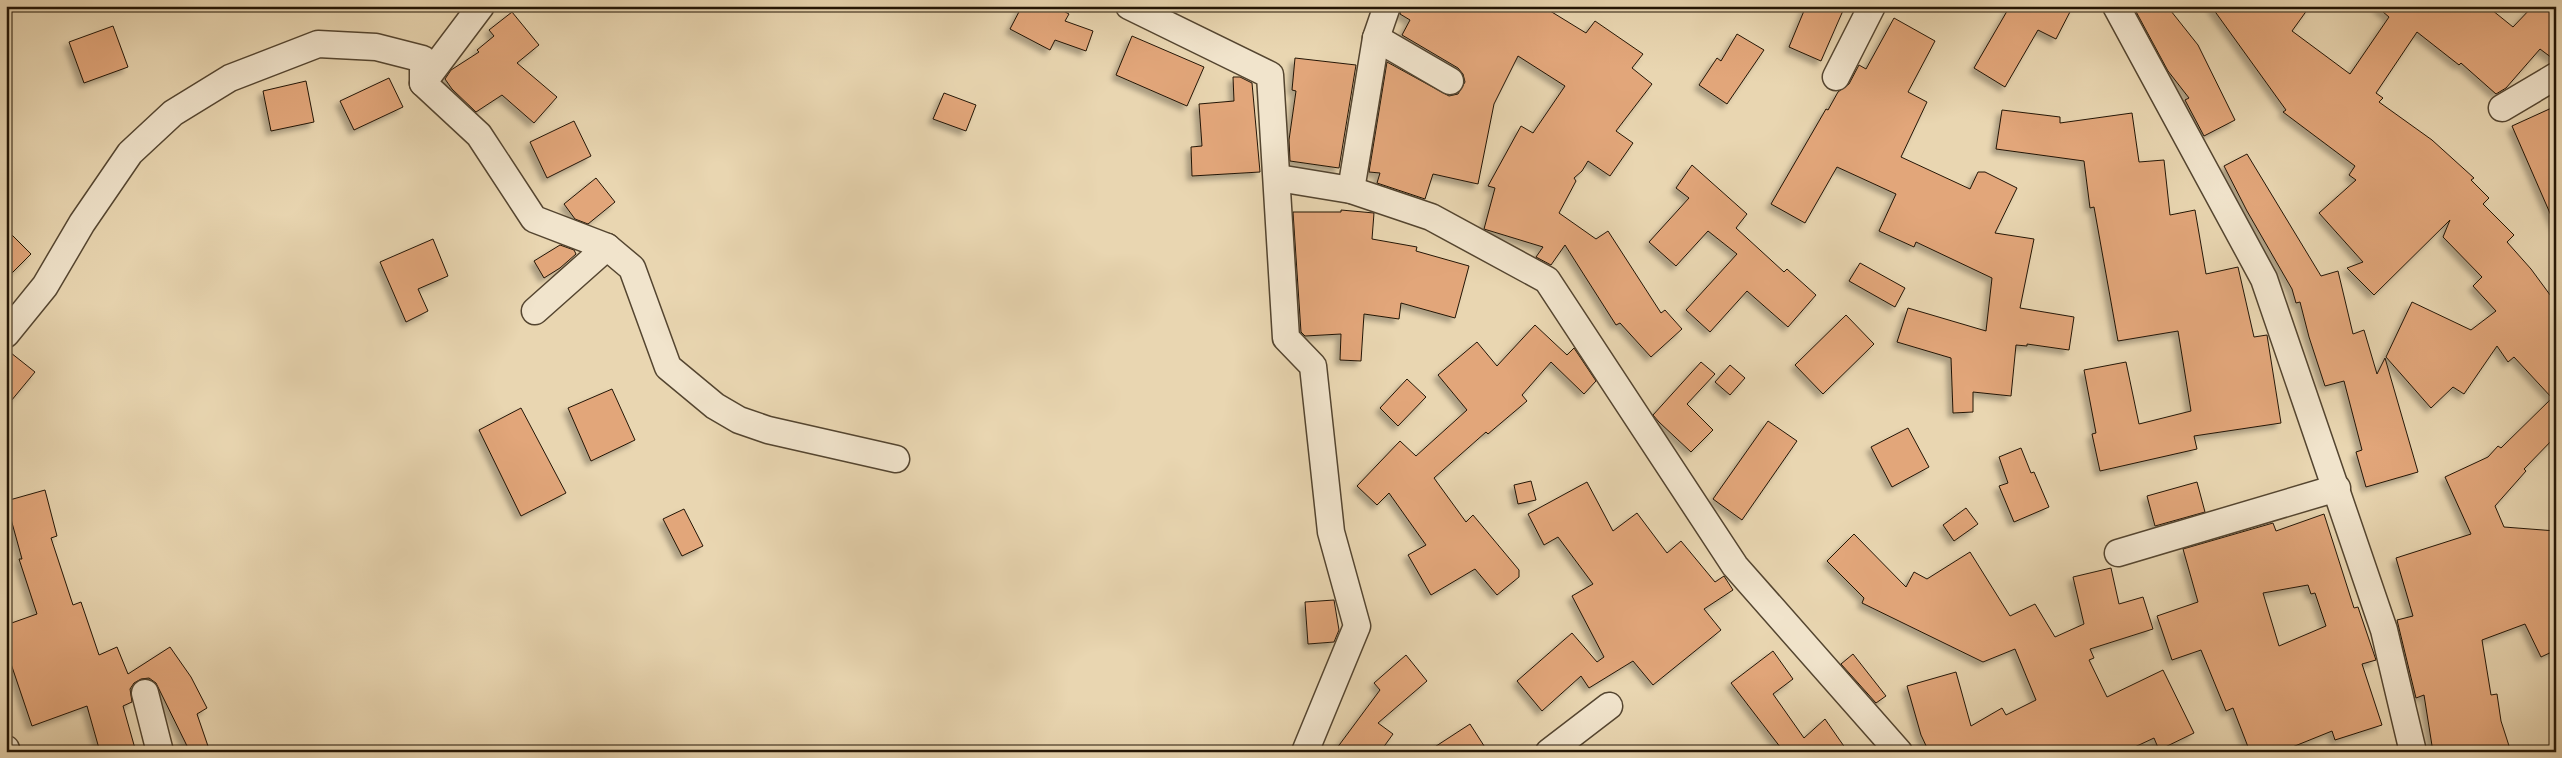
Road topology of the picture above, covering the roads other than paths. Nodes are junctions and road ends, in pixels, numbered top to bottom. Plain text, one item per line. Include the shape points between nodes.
1 (481, 6) edge
2 (1129, 6) edge
3 (1387, 6) edge
4 (1872, 6) edge
5 (2116, 6) edge
6 (1376, 38) junction
7 (2556, 76) edge
8 (1836, 77) dead end
9 (1450, 81) dead end
10 (423, 83) junction
11 (2502, 108) dead end
12 (1278, 178) junction
13 (1351, 190) junction
14 (606, 247) junction
15 (536, 311) dead end
16 (6, 334) edge
17 (896, 459) dead end
18 (2337, 488) junction
19 (2118, 553) dead end
20 (145, 693) dead end
21 (1608, 706) dead end
22 (160, 752) edge
23 (1305, 752) edge
24 (1549, 752) edge
25 (1899, 752) edge
26 (2413, 752) edge

1 - 10 street
2 - 12 street via 1270,75
3 - 6 street
4 - 8 street
5 - 18 street via 2264,280
6 - 9 street
6 - 13 street
7 - 11 street
10 - 14 street via 479,135 534,218
10 - 16 street via 423,59 376,47 318,44 230,78 173,114 130,153 82,223 45,286
12 - 13 street
12 - 23 street via 1286,338 1313,366 1330,532 1357,626
13 - 25 street via 1431,217 1547,280 1735,566
14 - 15 street
14 - 17 street via 632,268 668,368 715,406 739,420 768,430
18 - 19 street
18 - 26 street via 2384,630
20 - 22 street
21 - 24 street

